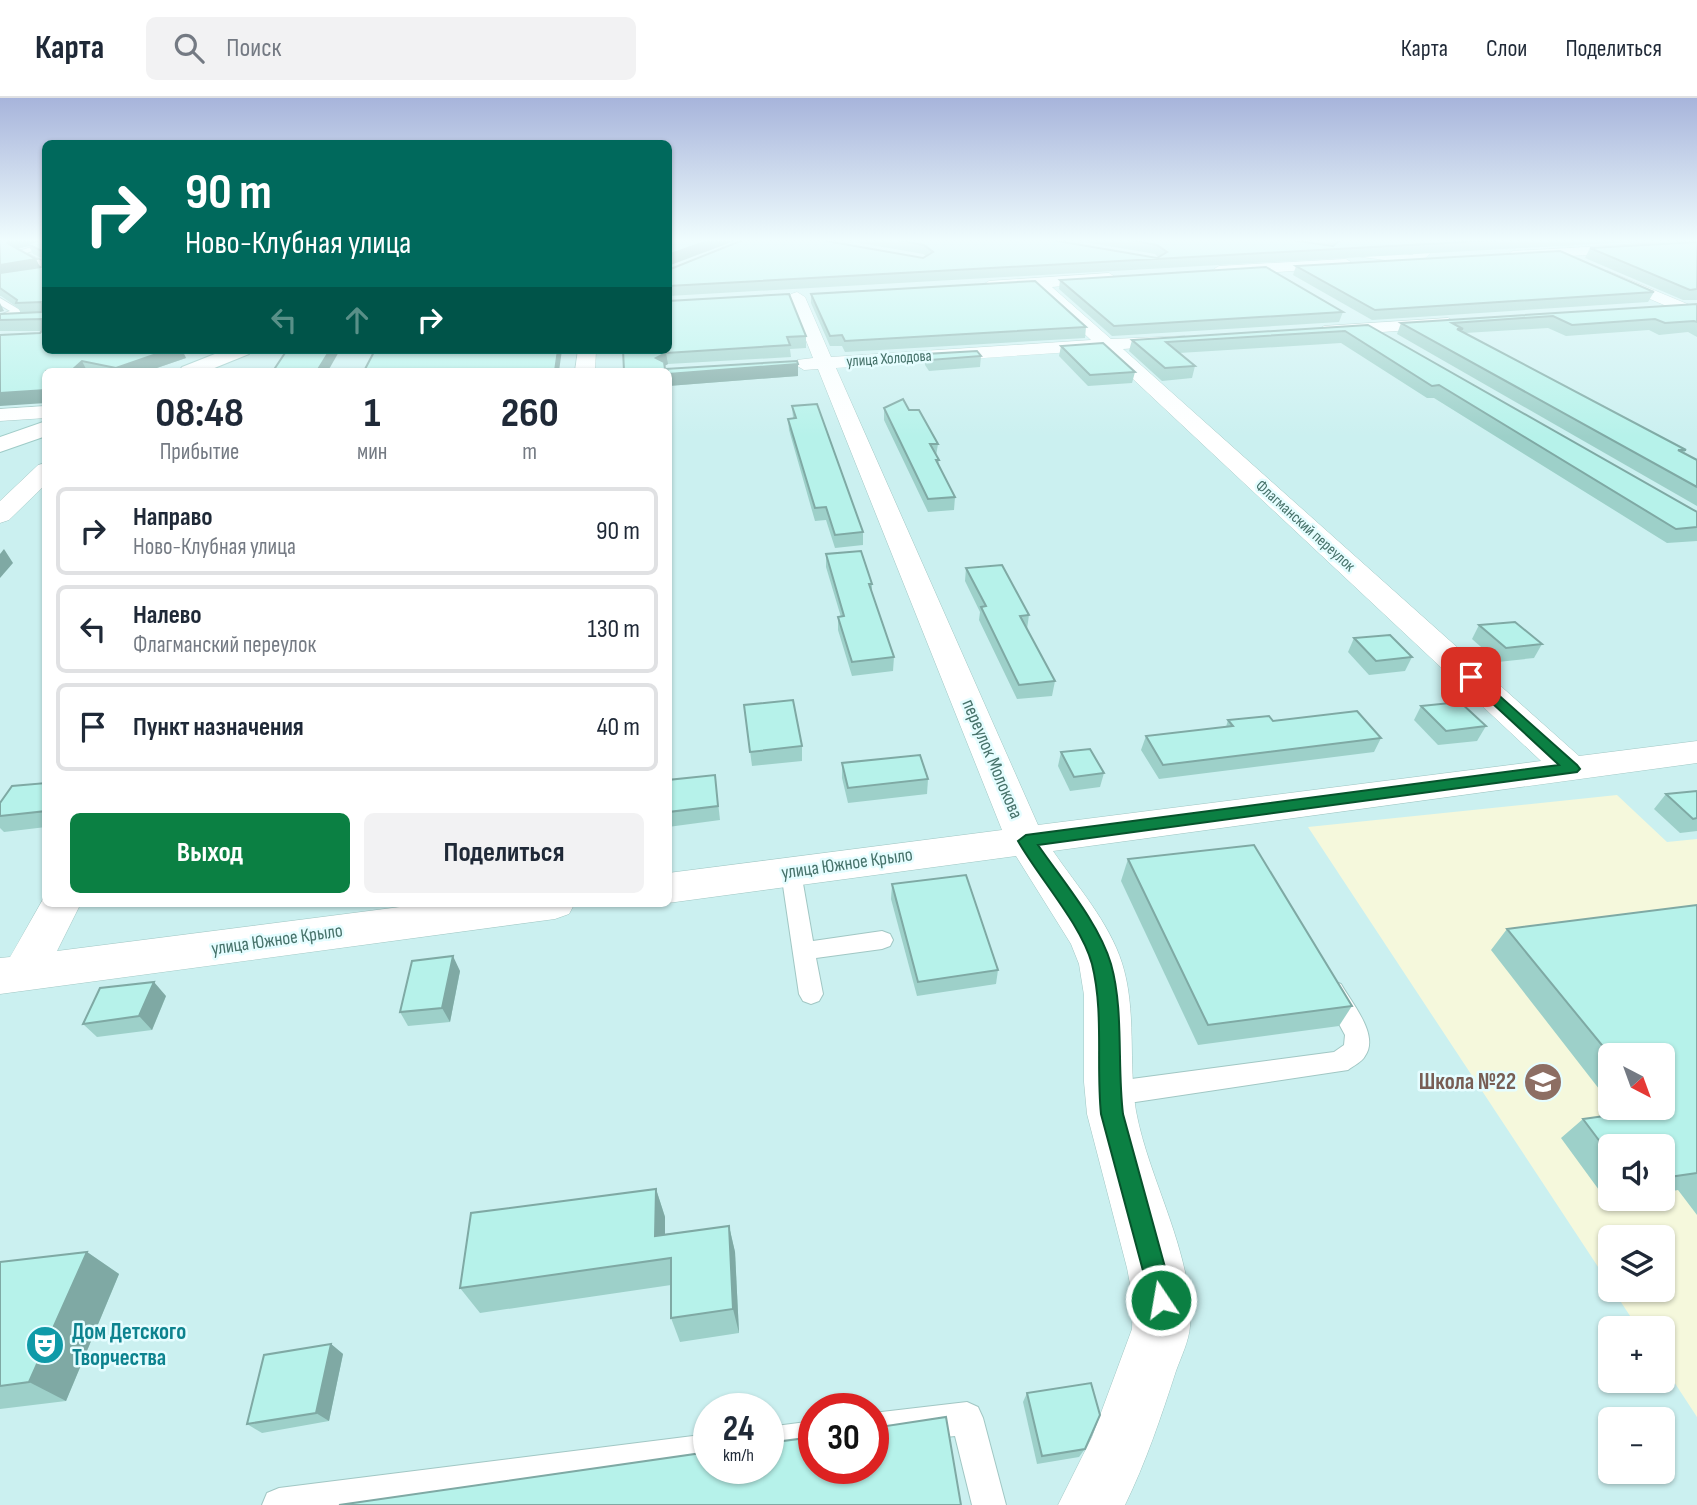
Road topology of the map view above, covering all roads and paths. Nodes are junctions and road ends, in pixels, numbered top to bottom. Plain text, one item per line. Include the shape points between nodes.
1 (8, 306) edge
2 (798, 306) edge
3 (1063, 306) edge
4 (1333, 309) edge
5 (1692, 310) edge
6 (1641, 311) edge
7 (0, 319) edge
8 (1463, 322) edge
9 (1367, 328) junction
10 (1312, 332) edge
11 (1202, 339) edge
12 (1106, 345) junction
13 (1402, 349) edge
14 (232, 354) edge
15 (805, 364) junction
16 (197, 368) edge
17 (42, 412) edge
18 (0, 415) edge
19 (42, 429) edge
20 (0, 445) edge
21 (42, 474) edge
22 (0, 515) edge
23 (1697, 752) edge
24 (1572, 769) junction
25 (1026, 841) junction
26 (791, 872) junction
27 (672, 887) edge
28 (58, 907) edge
29 (522, 907) edge
30 (882, 940) dead end
31 (804, 951) junction
32 (1322, 973) edge
33 (12, 975) edge
34 (811, 994) dead end
35 (1110, 1094) junction
36 (889, 1427) edge
37 (693, 1452) edge
38 (279, 1505) edge
39 (989, 1505) edge
40 (1091, 1505) edge

1 - 7 lane via 22,314
2 - 15 street, переулок Молокова
3 - 12 street, Флагманский переулок
4 - 9 street
5 - 6 street
8 - 9 street
9 - 10 street
9 - 13 street
11 - 12 street, улица Холодова
12 - 15 street, улица Холодова
12 - 24 street, Флагманский переулок
14 - 16 main road
15 - 25 street, переулок Молокова
17 - 18 street
19 - 20 main road
21 - 22 street
23 - 24 street, улица Южное Крыло
24 - 25 street, улица Южное Крыло
25 - 26 street, улица Южное Крыло
25 - 35 street, переулок Молокова via 1090,938 1101,964
26 - 27 street, улица Южное Крыло
26 - 31 lane
28 - 33 street
29 - 33 street, улица Южное Крыло
30 - 31 lane
31 - 34 lane
32 - 35 lane via 1357,1034 1356,1050 1339,1062
35 - 40 street, переулок Молокова via 1155,1268 1161,1329 1117,1453
36 - 39 lane via 967,1418
37 - 38 lane

